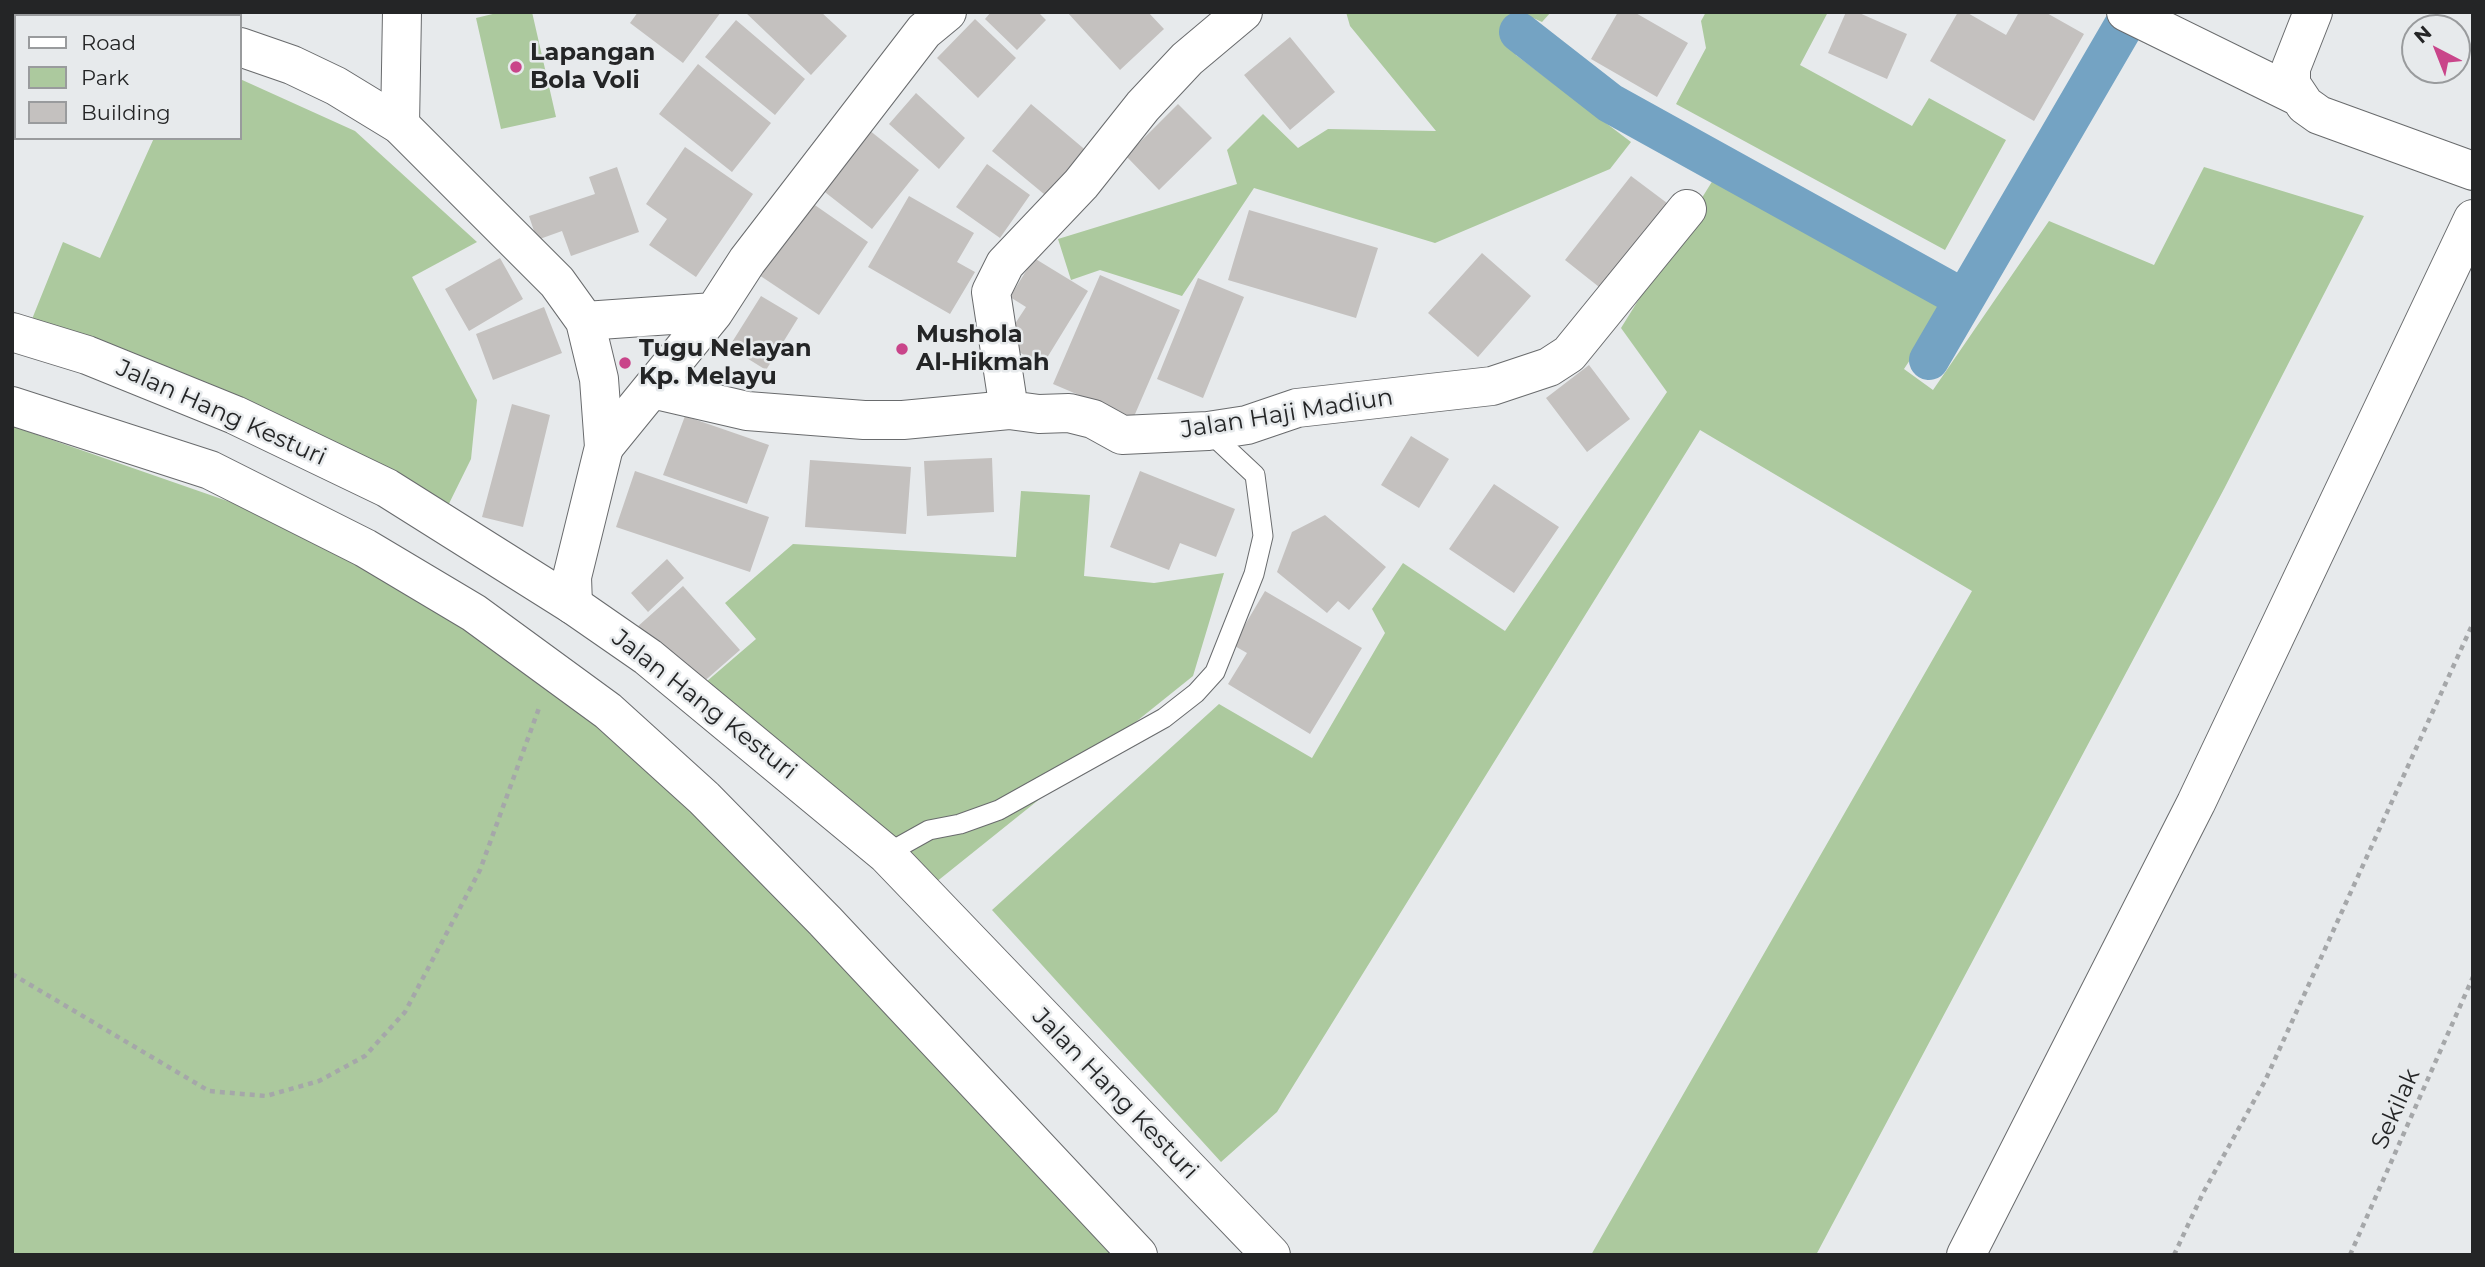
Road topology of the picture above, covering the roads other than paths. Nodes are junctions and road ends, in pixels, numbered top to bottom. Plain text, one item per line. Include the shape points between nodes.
1 (402, 12) edge
2 (947, 12) edge
3 (1243, 12) edge
4 (2126, 12) edge
5 (2313, 12) edge
6 (1207, 24) edge
7 (242, 48) edge
8 (2295, 95) junction
9 (400, 125) junction
10 (2473, 170) edge
11 (1687, 209) dead end
12 (2473, 219) edge
13 (714, 312) junction
14 (585, 321) junction
15 (12, 332) edge
16 (652, 389) junction
17 (12, 405) edge
18 (1009, 410) junction
19 (1208, 431) junction
20 (604, 447) junction
21 (573, 605) junction
22 (886, 854) junction
23 (1138, 1255) edge
24 (1271, 1255) edge
25 (1966, 1255) edge

1 - 9 street
2 - 13 street via 924,32 863,110 747,261
3 - 6 street
4 - 8 street
5 - 8 street via 2291,68
6 - 18 street via 1186,59 1081,184 1005,264 991,292
7 - 9 street via 314,76
8 - 10 street via 2319,115
9 - 14 street via 557,282
11 - 19 street, Jalan Haji Madiun via 1569,354 1549,367 1492,386 1297,408 1247,425
12 - 25 street via 2196,803
13 - 14 street
13 - 16 street
14 - 20 street via 599,379
15 - 21 street, Jalan Hang Kesturi via 87,355 235,415 387,488
16 - 18 street, Jalan Haji Madiun via 747,411 853,419 903,421
16 - 20 street
17 - 23 street via 210,470 365,548 474,613 608,711 704,798 874,972
18 - 19 street, Jalan Haji Madiun via 1069,413 1093,419 1122,435
19 - 22 lane via 1255,475 1263,536 1254,574 1215,672 1164,718 999,810 929,830
20 - 21 street via 572,577
21 - 22 street, Jalan Hang Kesturi via 648,657
22 - 24 street, Jalan Hang Kesturi

